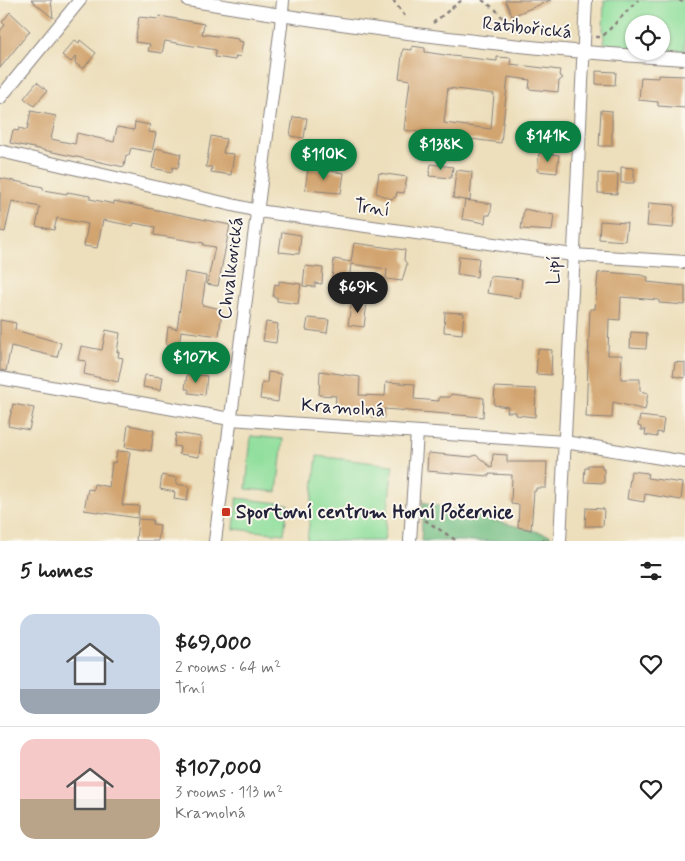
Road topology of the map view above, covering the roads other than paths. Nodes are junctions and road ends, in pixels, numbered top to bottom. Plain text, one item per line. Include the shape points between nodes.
1 (80, 0) edge
2 (188, 0) edge
3 (283, 0) edge
4 (586, 0) edge
5 (283, 16) junction
6 (584, 54) junction
7 (685, 59) edge
8 (0, 98) edge
9 (0, 151) edge
10 (258, 211) junction
11 (574, 255) junction
12 (685, 262) edge
13 (0, 378) edge
14 (230, 419) junction
15 (417, 432) junction
16 (565, 442) junction
17 (685, 462) edge
18 (215, 541) edge
19 (410, 541) edge
20 (560, 541) edge

1 - 8 street
2 - 5 street, Ratibořická
3 - 5 street, Chvalkovická
4 - 6 street, Lipí
5 - 6 street, Ratibořická
5 - 10 street, Chvalkovická
6 - 7 street, Ratibořická
6 - 11 street, Lipí
9 - 10 street, Trní
10 - 11 street, Trní
10 - 14 street, Chvalkovická
11 - 12 street, Trní
11 - 16 street, Lipí
13 - 14 street, Kramolná
14 - 15 street, Kramolná
14 - 18 street, Chvalkovická
15 - 16 street, Kramolná
15 - 19 street
16 - 17 street, Kramolná
16 - 20 street, Lipí

